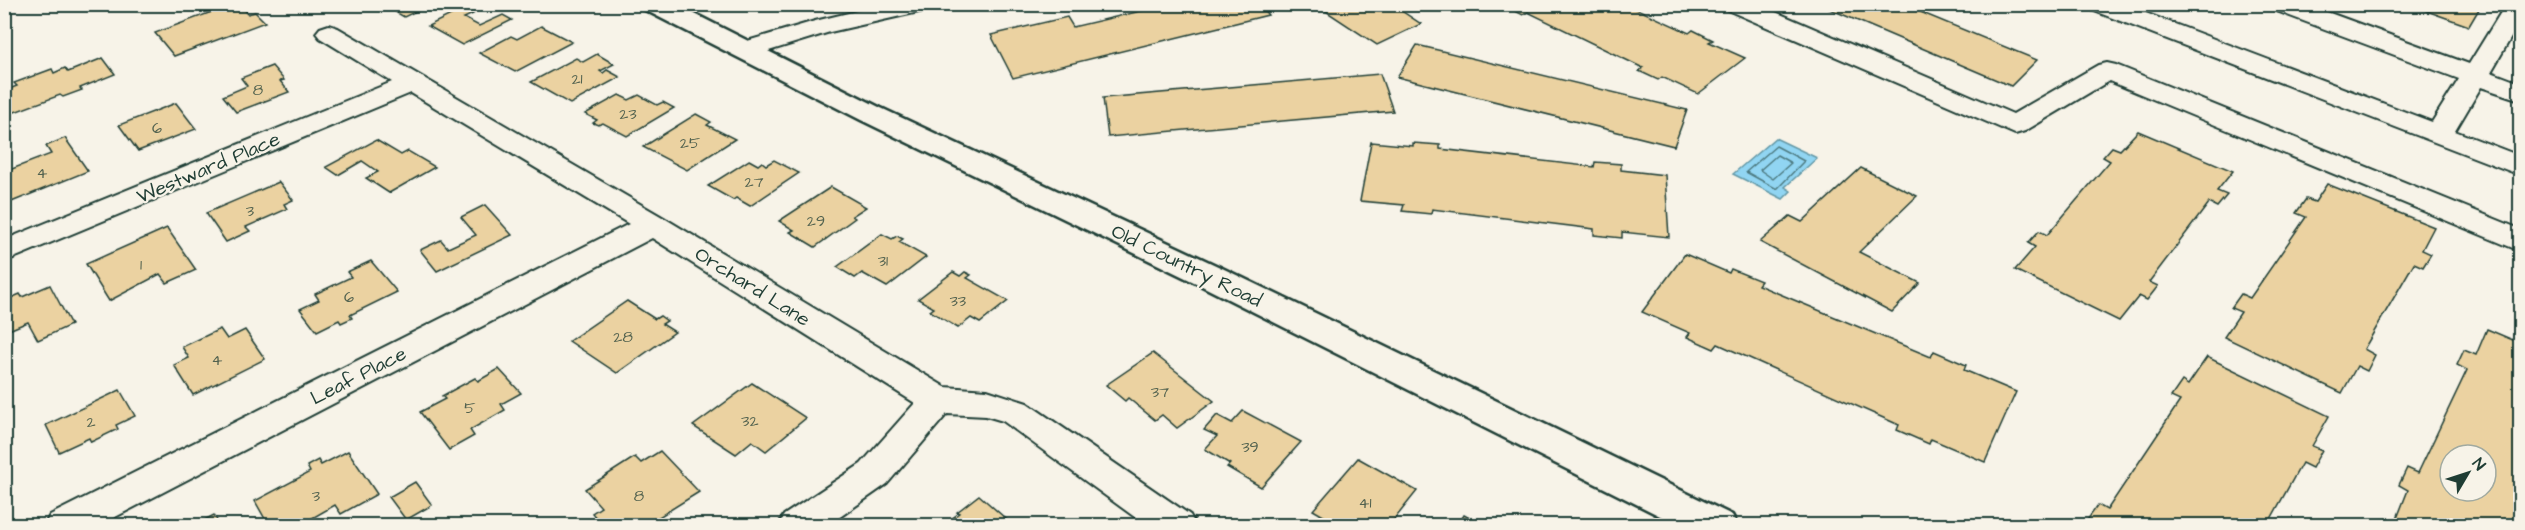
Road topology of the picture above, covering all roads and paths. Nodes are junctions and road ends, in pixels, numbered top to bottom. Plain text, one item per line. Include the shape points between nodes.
1 (654, 4) edge
2 (923, 4) edge
3 (1734, 4) edge
4 (2098, 4) edge
5 (2280, 4) edge
6 (2519, 4) edge
7 (329, 33) dead end
8 (746, 50) junction
9 (2475, 75) junction
10 (412, 82) junction
11 (2520, 92) edge
12 (2439, 134) junction
13 (2520, 166) edge
14 (653, 225) junction
15 (2520, 241) edge
16 (4, 252) edge
17 (938, 400) junction
18 (63, 525) edge
19 (797, 525) edge
20 (1177, 525) edge
21 (1718, 525) edge

1 - 8 street, Old Country Road
2 - 8 street via 824,26
3 - 15 street via 2014,125 2107,71
4 - 12 street
5 - 9 street
6 - 9 street
7 - 10 street, Orchard Lane
8 - 21 street, Old Country Road
9 - 11 street
9 - 12 street
10 - 14 street, Orchard Lane
10 - 16 street, Westward Place
12 - 13 street
14 - 17 street, Orchard Lane
14 - 18 street, Leaf Place
17 - 19 street via 874,474
17 - 20 street, Orchard Lane via 987,403 1015,412

